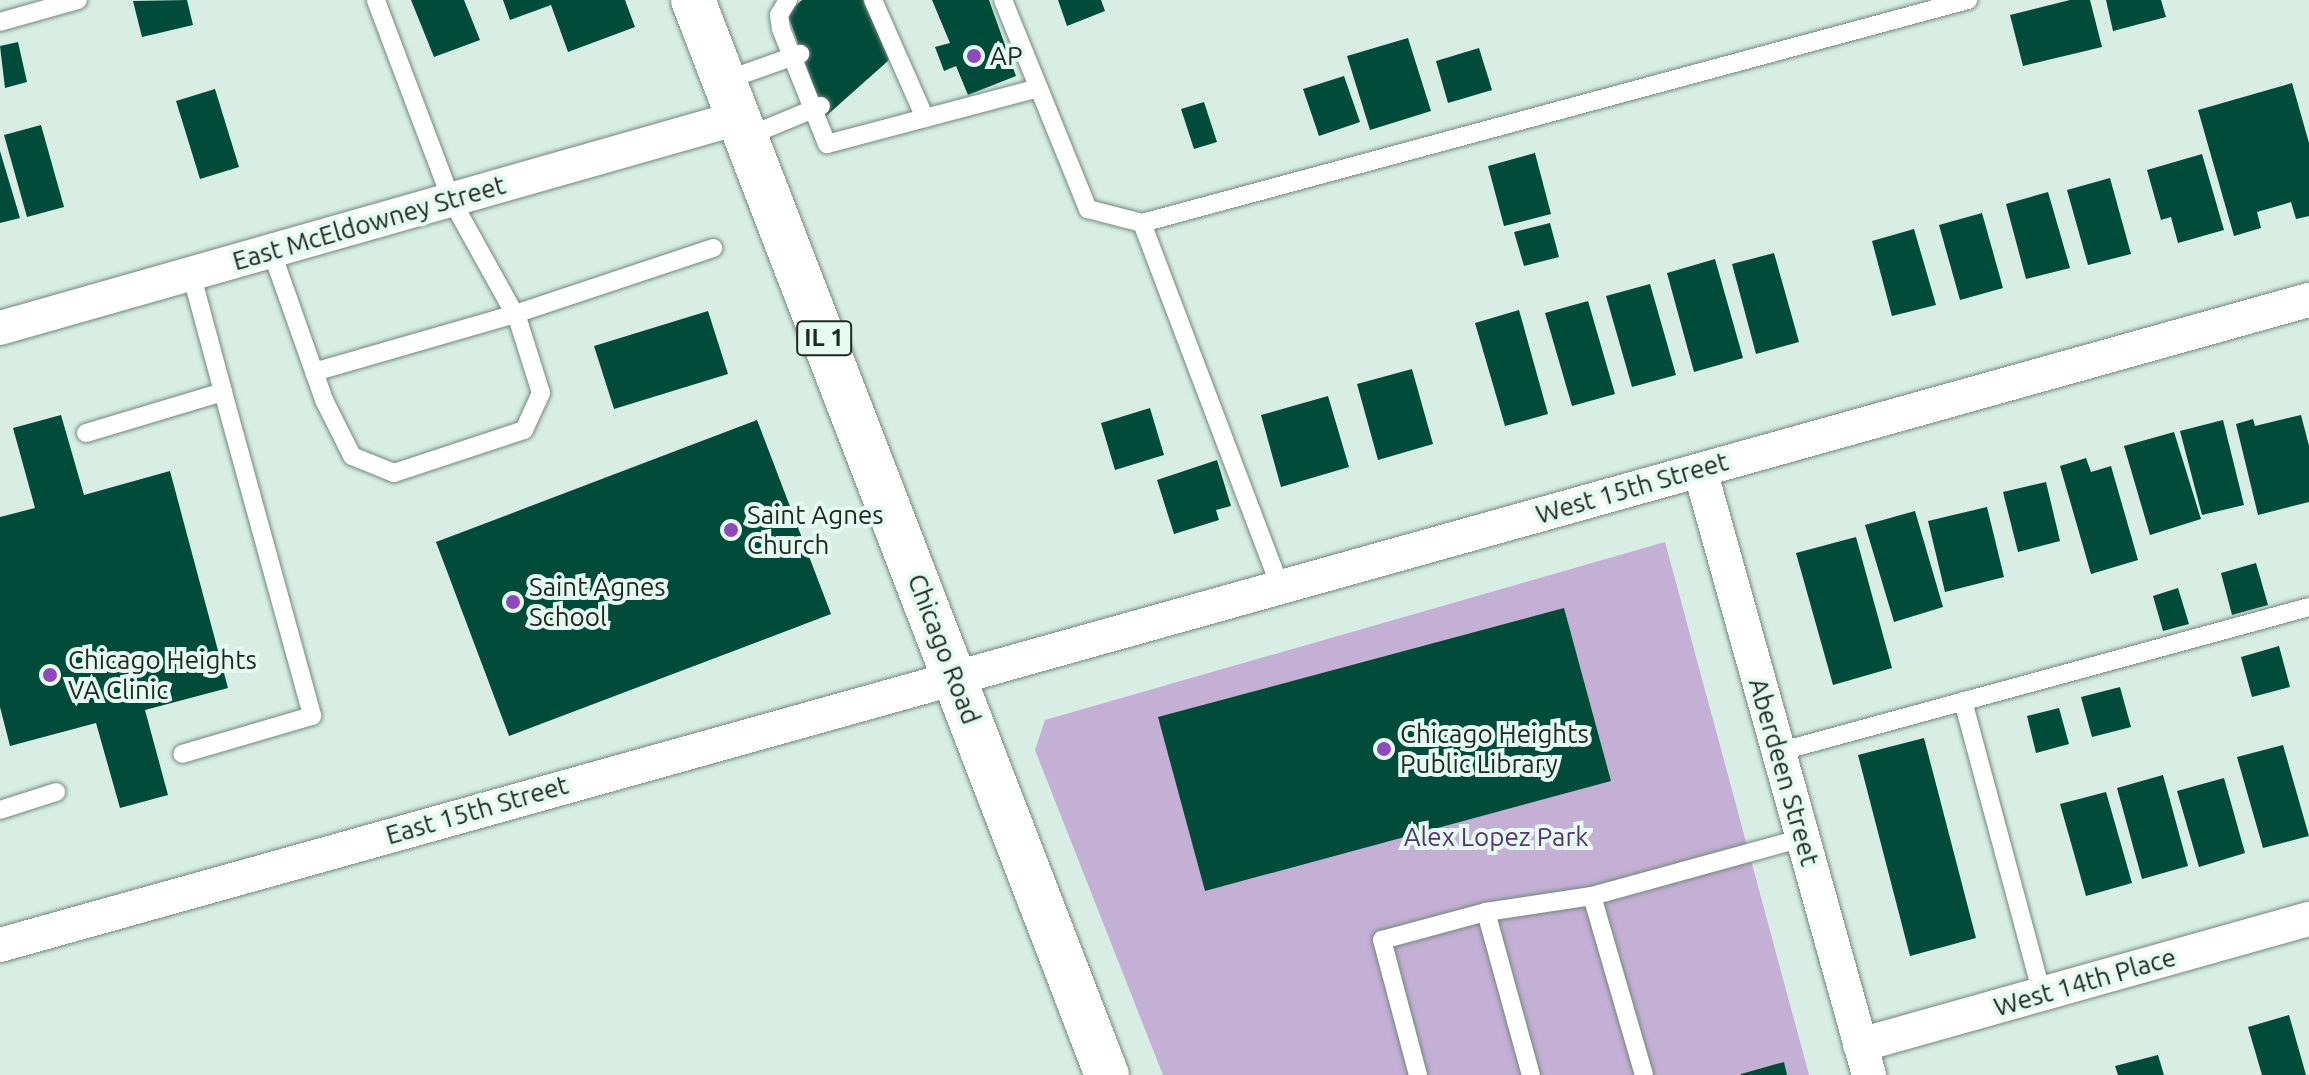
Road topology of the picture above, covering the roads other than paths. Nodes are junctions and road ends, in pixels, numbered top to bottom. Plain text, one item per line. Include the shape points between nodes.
1 (78, 0) edge
2 (376, 0) edge
3 (693, 0) edge
4 (788, 0) edge
5 (1003, 0) edge
6 (1957, 1) edge
7 (870, 2) edge
8 (0, 22) edge
9 (797, 56) junction
10 (1039, 88) junction
11 (817, 109) junction
12 (736, 112) junction
13 (925, 118) junction
14 (451, 199) junction
15 (1142, 223) junction
16 (713, 248) dead end
17 (271, 250) junction
18 (191, 273) junction
19 (2309, 300) edge
20 (515, 314) junction
21 (0, 328) edge
22 (314, 372) junction
23 (223, 392) junction
24 (86, 433) dead end
25 (1700, 470) junction
26 (1280, 586) junction
27 (2309, 607) edge
28 (955, 676) junction
29 (1963, 701) junction
30 (1778, 752) junction
31 (182, 754) dead end
32 (56, 792) dead end
33 (0, 810) edge
34 (1802, 838) junction
35 (1592, 896) junction
36 (1486, 912) junction
37 (2309, 919) edge
38 (0, 945) edge
39 (2042, 994) junction
40 (1865, 1060) edge
41 (1107, 1075) edge
42 (1418, 1075) edge
43 (1531, 1075) edge
44 (1644, 1075) edge

1 - 8 lane
2 - 14 lane
3 - 12 main road, Chicago Road / IL 1
4 - 9 lane via 779,15
5 - 10 lane
6 - 15 lane
7 - 13 lane via 886,47
9 - 11 lane
9 - 12 lane
10 - 13 lane
10 - 15 lane via 1088,209
11 - 12 lane
11 - 13 lane via 827,144
12 - 14 street, East McEldowney Street
12 - 28 main road, Chicago Road / IL 1
14 - 17 street, East McEldowney Street
14 - 20 lane
15 - 26 lane
16 - 20 lane
17 - 18 street, East McEldowney Street
17 - 22 lane
18 - 21 street, East McEldowney Street
18 - 23 lane
19 - 25 street, West 15th Street
20 - 22 lane
20 - 22 lane via 541,393 524,430 394,473 352,456
23 - 24 lane
23 - 31 lane via 312,716
25 - 26 street, West 15th Street
25 - 30 street, Aberdeen Street
26 - 28 street, West 15th Street
27 - 29 lane
28 - 38 street, East 15th Street
28 - 41 main road, Chicago Road / IL 1
29 - 30 lane
29 - 39 lane
30 - 34 street, Aberdeen Street
32 - 33 lane
34 - 35 lane
34 - 40 street, Aberdeen Street
35 - 36 lane
35 - 44 lane
36 - 42 lane via 1382,940
36 - 43 lane
37 - 39 street, West 14th Place
39 - 40 street, West 14th Place

